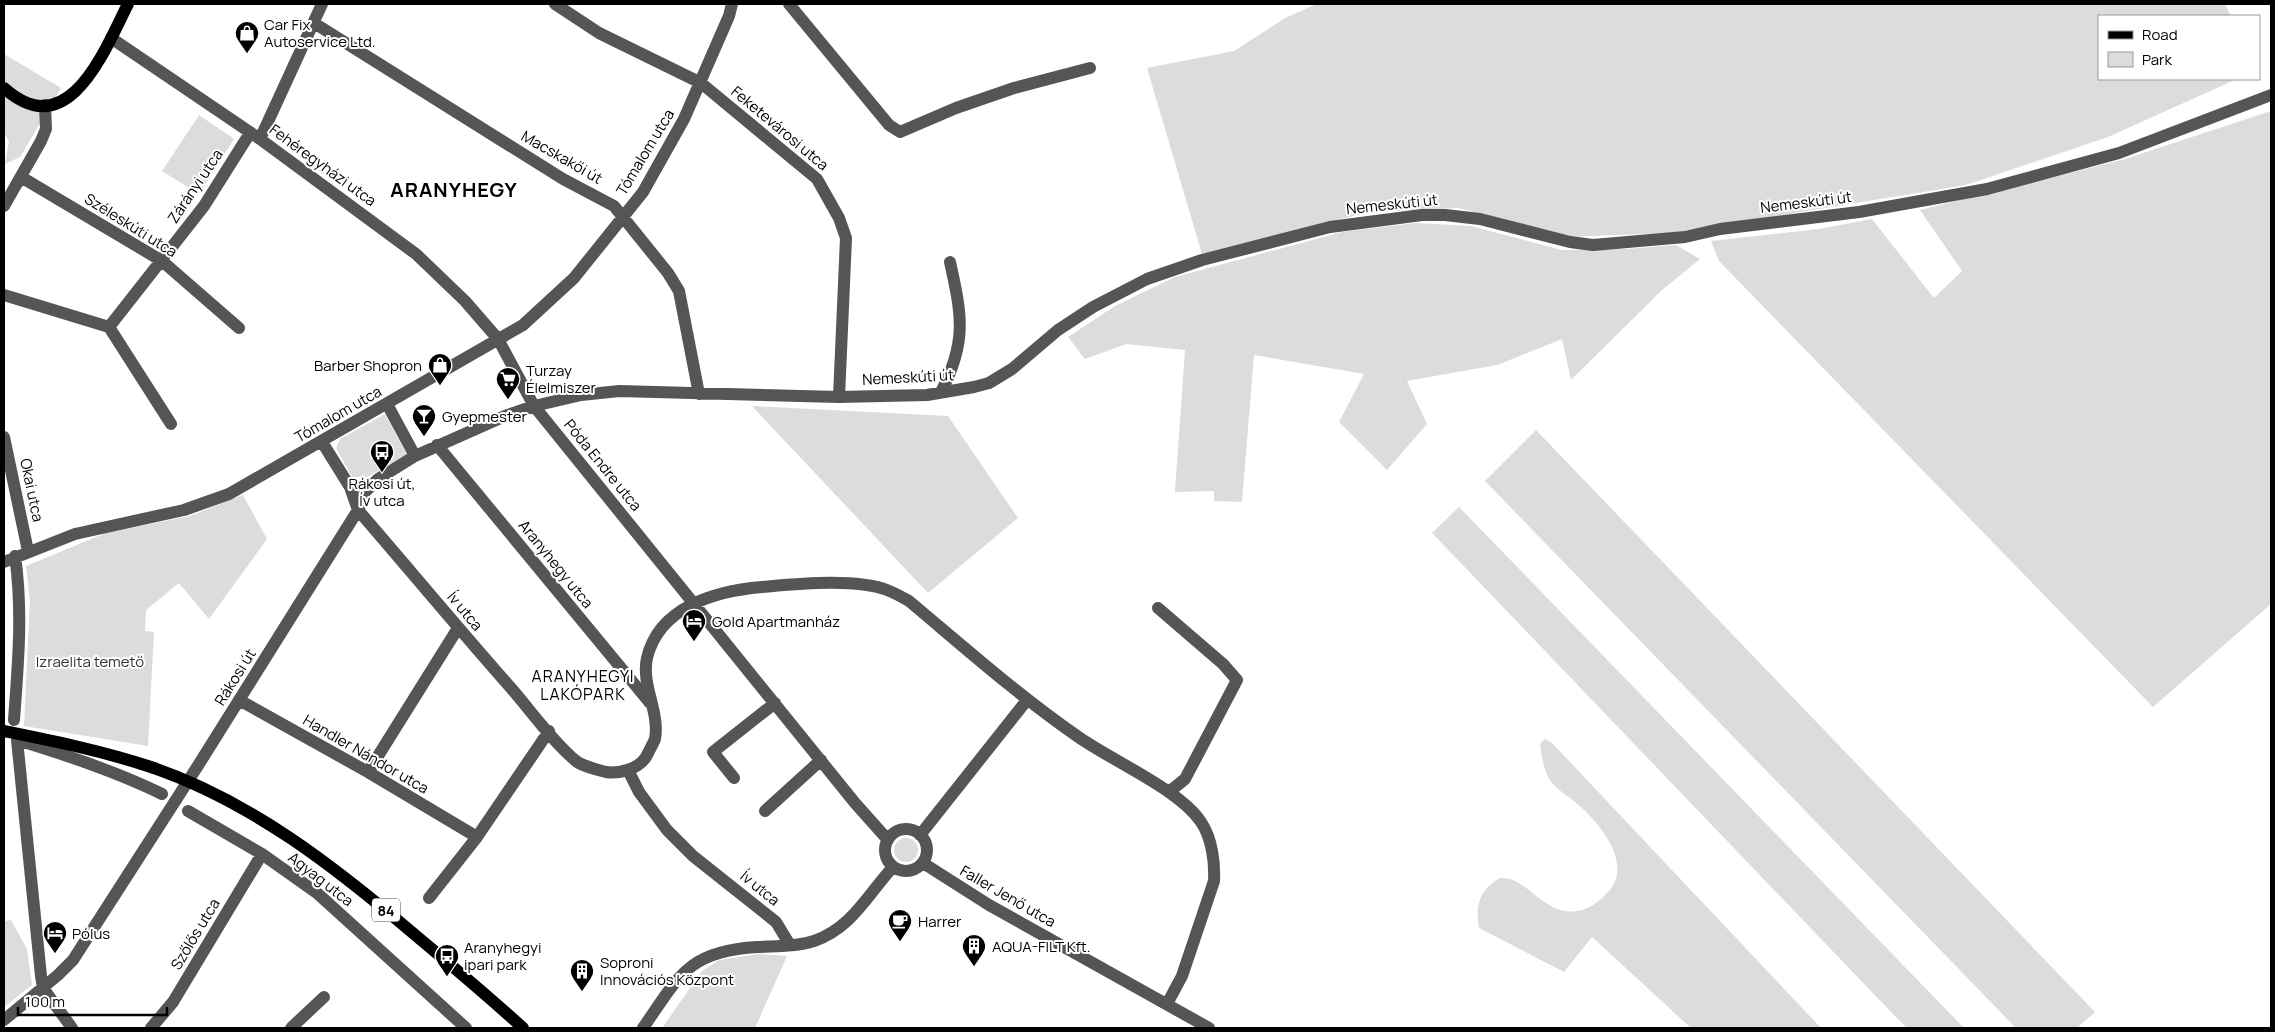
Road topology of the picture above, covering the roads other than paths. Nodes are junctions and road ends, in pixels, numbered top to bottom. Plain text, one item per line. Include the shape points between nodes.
1 (128, 4) edge
2 (322, 4) edge
3 (555, 4) edge
4 (740, 4) edge
5 (789, 4) edge
6 (730, 10) edge
7 (314, 23) junction
8 (111, 38) junction
9 (1090, 68) dead end
10 (701, 83) junction
11 (4, 88) edge
12 (2271, 95) edge
13 (45, 105) junction
14 (255, 136) junction
15 (22, 177) junction
16 (4, 206) edge
17 (624, 217) junction
18 (162, 261) junction
19 (950, 262) dead end
20 (4, 295) edge
21 (109, 327) junction
22 (239, 328) dead end
23 (498, 339) junction
24 (941, 392) junction
25 (699, 394) junction
26 (839, 396) junction
27 (388, 404) junction
28 (534, 406) junction
29 (171, 424) dead end
30 (4, 437) edge
31 (322, 442) junction
32 (437, 445) junction
33 (416, 456) junction
34 (358, 510) junction
35 (28, 551) junction
36 (9, 559) edge
37 (695, 603) junction
38 (1158, 608) dead end
39 (458, 628) junction
40 (239, 700) junction
41 (1027, 700) junction
42 (650, 703) junction
43 (775, 703) junction
44 (14, 720) dead end
45 (4, 731) edge
46 (548, 731) junction
47 (821, 760) junction
48 (628, 770) junction
49 (368, 772) junction
50 (734, 778) dead end
51 (187, 782) junction
52 (1169, 792) junction
53 (162, 794) dead end
54 (188, 811) dead end
55 (765, 811) dead end
56 (920, 835) junction
57 (476, 837) junction
58 (888, 840) junction
59 (262, 854) junction
60 (923, 863) junction
61 (893, 866) junction
62 (428, 898) dead end
63 (790, 945) junction
64 (43, 988) junction
65 (324, 997) dead end
66 (1167, 1004) junction
67 (4, 1020) edge
68 (295, 1027) edge
69 (72, 1028) edge
70 (152, 1028) edge
71 (466, 1028) edge
72 (523, 1028) edge
73 (644, 1028) edge
74 (1209, 1028) edge

1 - 8 main road
2 - 7 street, Zárányi utca
3 - 10 street, Feketevárosi utca via 599,33
4 - 6 street, Tómalom utca
5 - 9 street via 889,125 900,132 1014,88
6 - 10 street, Tómalom utca
7 - 14 street, Zárányi utca
7 - 17 street, Macskakői út via 564,179 614,206
8 - 13 main road via 78,91 62,102
8 - 14 street, Fehéregyházi utca
10 - 17 street, Tómalom utca via 668,150
10 - 26 street, Feketevárosi utca via 811,172 839,218 846,238
11 - 13 main road via 25,101
12 - 24 street, Nemeskúti út via 2119,154 1987,189 1859,212 1720,229 1685,237 1594,245 1480,219 1445,215 1330,226 1202,260 1147,279 1093,307 1058,330 1000,377 974,387
13 - 15 street via 46,129
14 - 18 street, Zárányi utca
14 - 23 street, Fehéregyházi utca via 416,254 466,301
15 - 16 street
15 - 18 street, Széleskúti utca
17 - 23 street, Tómalom utca via 568,284 523,325
17 - 25 street, Macskakői út via 679,291
18 - 21 street, Zárányi utca
18 - 22 street, Széleskúti utca
19 - 24 street via 960,315 960,336 956,359
20 - 21 street
21 - 29 street
23 - 27 street, Tómalom utca
23 - 28 street, Póda Endre utca
24 - 26 street, Nemeskúti út
25 - 26 street, Nemeskúti út
25 - 28 street, Nemeskúti út via 619,391 580,395
27 - 31 street, Tómalom utca
27 - 33 street
28 - 32 street, Rákosi út
28 - 37 street, Póda Endre utca
30 - 35 street, Okai utca
31 - 34 street via 350,487
31 - 35 street, Tómalom utca via 209,502 75,534
32 - 33 street, Rákosi út
32 - 42 street, Aranyhegy utca
33 - 34 street, Rákosi út via 378,479 364,492
34 - 39 street, Ív utca
34 - 40 street, Rákosi út
35 - 36 street, Tómalom utca
36 - 44 street via 19,588 20,638
37 - 41 street via 719,594 792,584 833,584 886,590 909,601
37 - 42 street via 674,614 659,629 651,646 646,661
37 - 43 street
38 - 52 street via 1237,680 1185,779
39 - 46 street, Ív utca
39 - 49 street
40 - 49 street, Handler Nándor utca
40 - 51 street, Rákosi út
41 - 52 street via 1079,737
41 - 56 street
42 - 48 street via 655,719 654,740 638,766
43 - 47 street
43 - 50 street via 713,752
45 - 51 main road, 84 via 106,754 152,767
46 - 48 street, Ív utca via 577,762 607,772
46 - 57 street
47 - 55 street
47 - 58 street
48 - 63 street, Ív utca via 639,792 667,830 693,856 776,922
49 - 57 street, Handler Nándor utca
51 - 64 street, Rákosi út via 73,960
51 - 72 main road, 84 via 253,816 335,868
52 - 66 street via 1201,822 1208,837 1215,870 1200,926 1182,976
53 - 64 street via 76,758 17,740
54 - 59 street, Agyag utca
56 - 58 street via 903,830
56 - 60 street via 926,845
57 - 62 street
58 - 61 street via 886,857
59 - 70 street, Szőlős utca via 173,1002
59 - 71 street, Agyag utca via 317,893
60 - 61 street via 912,870 899,870
60 - 66 street, Faller Jenő utca via 979,899
61 - 63 street via 854,915 837,930 814,942
63 - 73 street via 730,949 710,954 674,984
64 - 67 street, Rákosi út
64 - 69 street
65 - 68 street
66 - 74 street, Faller Jenő utca

